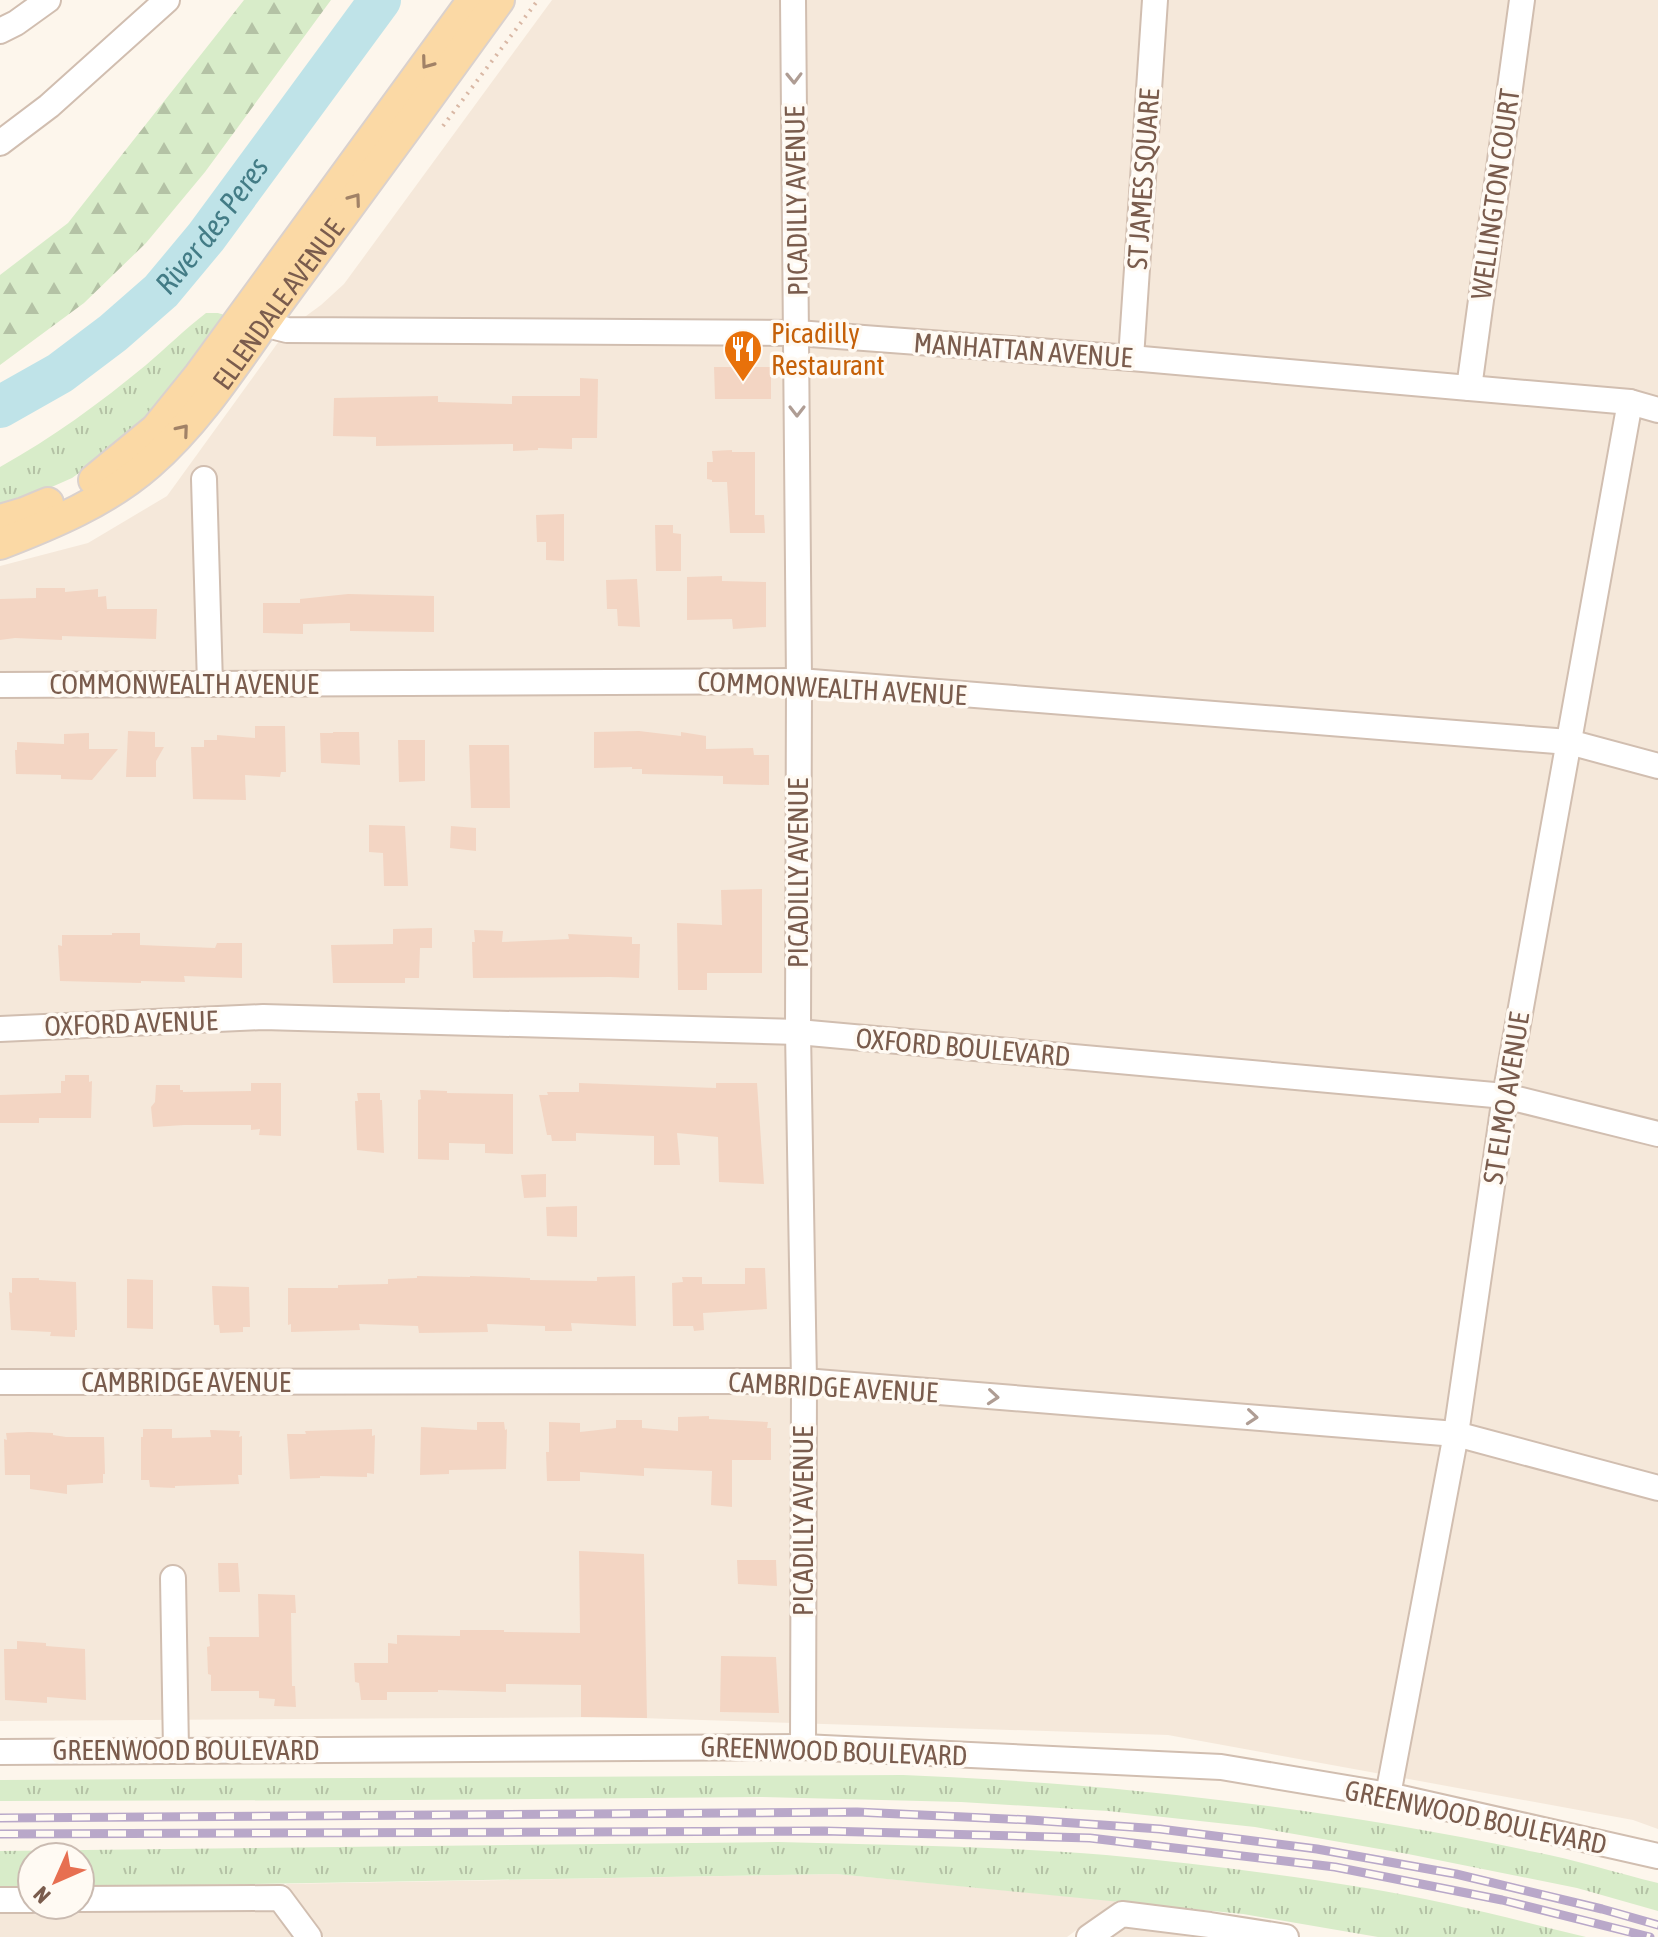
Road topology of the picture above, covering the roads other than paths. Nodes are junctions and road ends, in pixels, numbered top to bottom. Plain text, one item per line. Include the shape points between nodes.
1 (48, 0) edge
2 (167, 0) edge
3 (473, 0) edge
4 (499, 0) edge
5 (793, 0) edge
6 (1155, 0) edge
7 (1522, 0) edge
8 (0, 31) edge
9 (0, 143) edge
10 (257, 314) junction
11 (797, 333) junction
12 (1131, 358) junction
13 (1469, 388) junction
14 (1630, 402) junction
15 (1658, 410) edge
16 (204, 479) dead end
17 (0, 520) edge
18 (0, 544) edge
19 (799, 681) junction
20 (210, 684) junction
21 (0, 685) edge
22 (1569, 742) junction
23 (1658, 766) edge
24 (263, 1017) joint
25 (0, 1029) edge
26 (798, 1032) junction
27 (1505, 1096) junction
28 (1658, 1134) edge
29 (804, 1381) junction
30 (0, 1382) edge
31 (1456, 1434) junction
32 (1658, 1488) edge
33 (173, 1578) dead end
34 (803, 1747) junction
35 (176, 1750) junction
36 (0, 1752) edge
37 (1388, 1795) junction
38 (1658, 1856) edge
39 (96, 1899) edge
40 (309, 1937) edge
41 (1089, 1937) edge
42 (1286, 1937) edge

1 - 8 street
2 - 9 street
3 -> 10 main road, ELLENDALE AVENUE
10 -> 4 main road, ELLENDALE AVENUE
5 -> 11 street, PICADILLY AVENUE
6 - 12 street, ST JAMES SQUARE
7 - 13 street, WELLINGTON COURT
10 - 11 street, MANHATTAN AVENUE via 287,330
10 - 17 main road, ELLENDALE AVENUE via 156,429 125,456 92,482
18 -> 10 main road, ELLENDALE AVENUE via 59,521 147,466 203,406
11 - 12 street, MANHATTAN AVENUE
11 -> 19 street, PICADILLY AVENUE
12 - 13 street, MANHATTAN AVENUE
13 - 14 street, MANHATTAN AVENUE
14 - 15 street, MANHATTAN AVENUE
14 - 22 street, ST ELMO AVENUE
16 - 20 street
19 - 20 street, COMMONWEALTH AVENUE
19 - 22 street, COMMONWEALTH AVENUE
19 - 26 street, PICADILLY AVENUE
20 - 21 street, COMMONWEALTH AVENUE
22 - 23 street, COMMONWEALTH AVENUE
22 - 27 street, ST ELMO AVENUE
24 - 25 street, OXFORD AVENUE
24 - 26 street, OXFORD BOULEVARD
26 - 27 street, OXFORD BOULEVARD
26 - 29 street, PICADILLY AVENUE
27 - 28 street, OXFORD BOULEVARD
27 - 31 street, ST ELMO AVENUE
29 - 30 street, CAMBRIDGE AVENUE
29 -> 31 street, CAMBRIDGE AVENUE
29 - 34 street, PICADILLY AVENUE
31 - 32 street, CAMBRIDGE AVENUE
31 - 37 street, ST ELMO AVENUE
33 - 35 street
34 - 35 street, GREENWOOD BOULEVARD
34 - 37 street, GREENWOOD BOULEVARD via 1221,1767
35 - 36 street, GREENWOOD BOULEVARD
37 - 38 street, GREENWOOD BOULEVARD
39 - 40 street via 280,1898
41 - 42 street via 1122,1914

